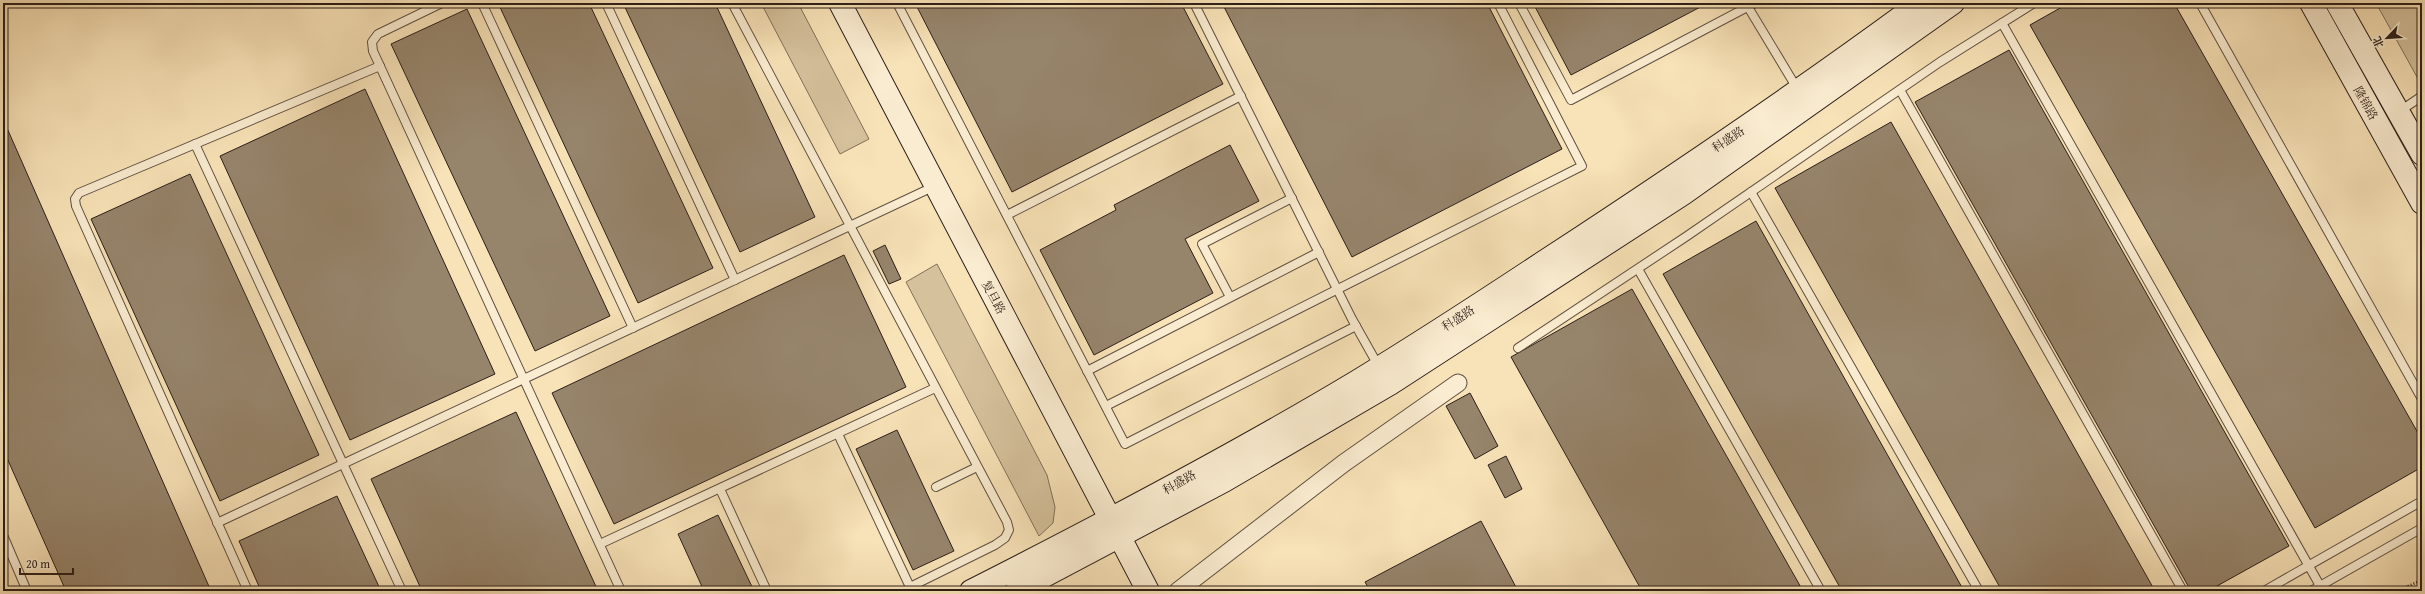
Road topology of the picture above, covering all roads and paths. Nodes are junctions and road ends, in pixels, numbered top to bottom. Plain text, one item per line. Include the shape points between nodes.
1 (442, 3) edge
2 (482, 3) edge
3 (606, 3) edge
4 (732, 3) edge
5 (840, 3) edge
6 (896, 3) edge
7 (1194, 3) edge
8 (1498, 3) edge
9 (1519, 3) edge
10 (1920, 3) edge
11 (1953, 3) edge
12 (2034, 3) edge
13 (2200, 3) edge
14 (2311, 3) edge
15 (2337, 3) edge
16 (1751, 5) edge
17 (2002, 23) junction
18 (380, 66) junction
19 (1900, 90) junction
20 (1241, 96) junction
21 (2422, 96) edge
22 (1803, 99) junction
23 (2398, 112) junction
24 (195, 144) junction
25 (2422, 154) edge
26 (936, 186) junction
27 (1751, 192) junction
28 (1292, 198) junction
29 (2422, 203) edge
30 (1006, 215) junction
31 (849, 226) junction
32 (1319, 252) junction
33 (1638, 269) junction
34 (735, 280) junction
35 (1338, 291) junction
36 (1230, 297) junction
37 (1356, 326) junction
38 (633, 328) junction
39 (1518, 348) dead end
40 (1087, 371) junction
41 (1385, 376) junction
42 (524, 379) junction
43 (1458, 383) dead end
44 (935, 388) junction
45 (2422, 399) edge
46 (1106, 406) junction
47 (838, 434) junction
48 (343, 464) junction
49 (977, 467) junction
50 (936, 487) dead end
51 (720, 489) junction
52 (2422, 501) edge
53 (217, 523) junction
54 (2422, 528) edge
55 (1115, 529) junction
56 (3, 535) edge
57 (600, 544) junction
58 (2309, 566) junction
59 (2422, 580) edge
60 (2406, 586) junction
61 (2322, 588) edge
62 (27, 591) edge
63 (248, 591) edge
64 (402, 591) edge
65 (621, 591) edge
66 (767, 591) edge
67 (971, 591) edge
68 (1016, 591) edge
69 (1148, 591) edge
70 (1178, 591) edge
71 (1821, 591) edge
72 (1980, 591) edge
73 (2183, 591) edge
74 (2264, 591) edge
75 (2311, 591) edge
76 (2397, 591) edge
77 (2409, 591) edge

1 - 18 lane via 378,34 372,42
2 - 38 lane
3 - 34 lane
4 - 31 lane
5 - 26 street, 复旦路
6 - 30 lane
7 - 20 lane
8 - 35 lane via 1582,166
9 - 16 lane via 1571,100
10 - 22 street, 科盛路
11 - 22 street, 科盛路
12 - 17 lane
13 - 45 lane
14 - 29 street, 隆锦路
15 - 23 street, 隆锦路
16 - 22 lane
17 - 19 lane
17 - 58 lane
18 - 24 lane
18 - 42 lane
19 - 27 lane
19 - 73 lane
20 - 28 lane
20 - 30 lane
21 - 23 lane
22 - 41 street, 科盛路 via 1683,194
23 - 25 street, 隆锦路
24 - 48 lane
24 - 53 lane via 79,193 74,199
26 - 31 lane
26 - 55 street, 复旦路
27 - 33 lane
27 - 72 lane
28 - 32 lane
28 - 36 lane via 1202,244
30 - 40 lane
31 - 34 lane
31 - 44 lane
32 - 35 lane
32 - 36 lane
33 - 39 lane
33 - 71 lane
34 - 38 lane
35 - 37 lane
35 - 46 lane
36 - 40 lane
37 - 41 lane
37 - 46 lane via 1125,444
38 - 42 lane
40 - 46 lane
41 - 55 street, 科盛路
42 - 48 lane
42 - 57 lane
43 - 70 street via 1344,462
44 - 47 lane
44 - 49 lane
47 - 49 lane via 910,587 996,545 1007,534 1007,522
47 - 51 lane
48 - 53 lane
48 - 64 lane
49 - 50 lane
51 - 57 lane
51 - 66 lane
52 - 58 lane
53 - 63 lane
54 - 61 lane
55 - 67 street, 科盛路
55 - 68 street, 科盛路
55 - 69 street, 复旦路
56 - 62 lane
57 - 65 lane
58 - 61 lane
58 - 74 lane
59 - 60 path
60 - 76 path
60 - 77 path
61 - 75 lane

